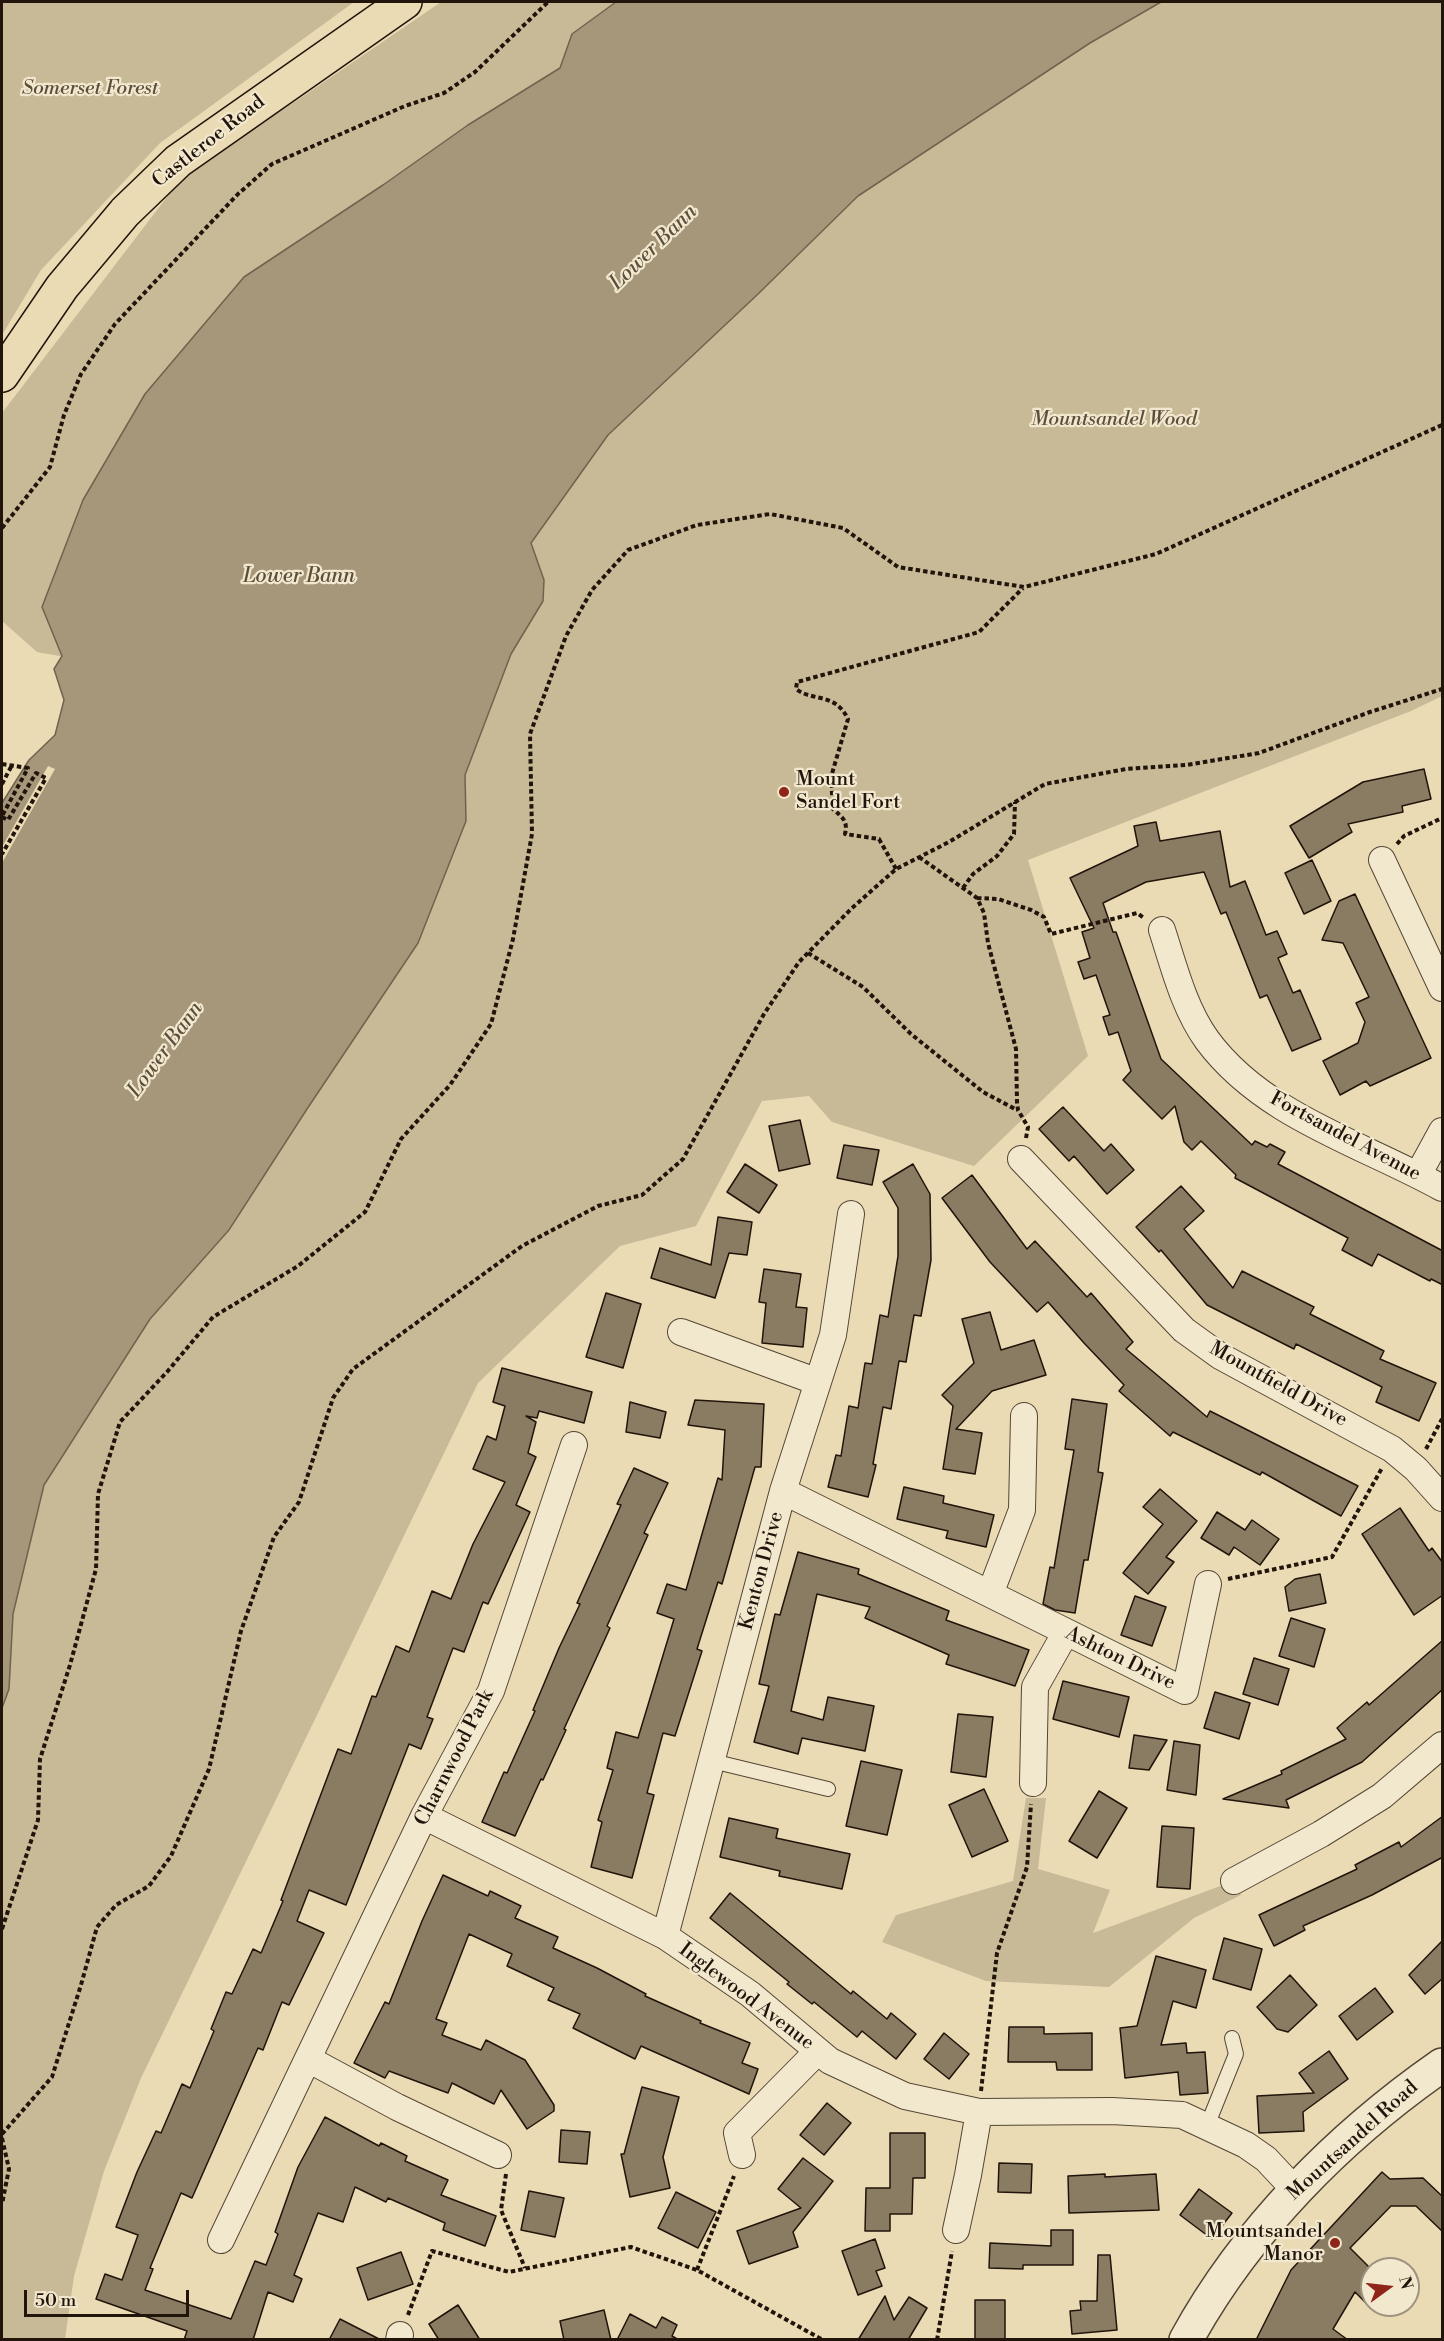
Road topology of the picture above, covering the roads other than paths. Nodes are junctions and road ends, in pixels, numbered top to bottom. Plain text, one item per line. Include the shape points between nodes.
1 (405, 2) edge
2 (2, 372) edge
3 (1382, 860) road end
4 (1162, 930) road end
5 (1443, 988) edge
6 (1443, 1131) edge
7 (1021, 1159) road end
8 (1418, 1175) junction
9 (1443, 1188) edge
10 (851, 1214) dead end
11 (681, 1332) dead end
12 (818, 1382) junction
13 (1024, 1416) dead end
14 (574, 1445) dead end
15 (783, 1491) junction
16 (1443, 1498) edge
17 (1208, 1584) road end
18 (990, 1594) junction
19 (1066, 1632) junction
20 (1440, 1752) edge
21 (712, 1761) junction
22 (1033, 1783) road end
23 (828, 1789) dead end
24 (424, 1816) junction
25 (1234, 1881) dead end
26 (665, 1936) junction
27 (1232, 2038) dead end
28 (817, 2052) junction
29 (308, 2060) junction
30 (1443, 2066) edge
31 (978, 2112) junction
32 (1207, 2126) junction
33 (498, 2155) road end
34 (742, 2155) road end
35 (1295, 2190) junction
36 (956, 2230) road end
37 (221, 2240) dead end
38 (1186, 2340) edge

1 - 2 main road, Castleroe Road via 178,161 125,212 69,279
3 - 5 street
4 - 8 street, Fortsandel Avenue via 1182,993 1207,1040 1242,1080 1286,1109
6 - 8 street
7 - 16 street, Mountfield Drive via 1184,1330 1220,1356 1392,1449
8 - 9 street, Fortsandel Avenue
10 - 12 street, Kenton Drive via 833,1335
11 - 12 street
12 - 15 street, Kenton Drive
13 - 18 street via 1022,1510
14 - 24 street, Charnwood Park via 491,1691
15 - 18 street, Ashton Drive
15 - 21 street, Kenton Drive
17 - 19 street, Ashton Drive via 1185,1691
18 - 19 street, Ashton Drive
19 - 22 street via 1035,1688
20 - 25 street via 1382,1796
21 - 23 lane
21 - 26 street, Kenton Drive
24 - 26 street, Inglewood Avenue
24 - 29 street, Charnwood Park
26 - 28 street, Inglewood Avenue via 750,1994
27 - 32 lane via 1236,2054
28 - 31 street, Inglewood Avenue via 905,2096
28 - 34 street via 736,2133
29 - 33 street
29 - 37 street, Charnwood Park
30 - 35 street, Mountsandel Road via 1418,2082
31 - 32 street, Inglewood Avenue via 1112,2110 1182,2115
31 - 36 street
32 - 35 street, Inglewood Avenue via 1259,2154
35 - 38 street, Mountsandel Road via 1227,2274

